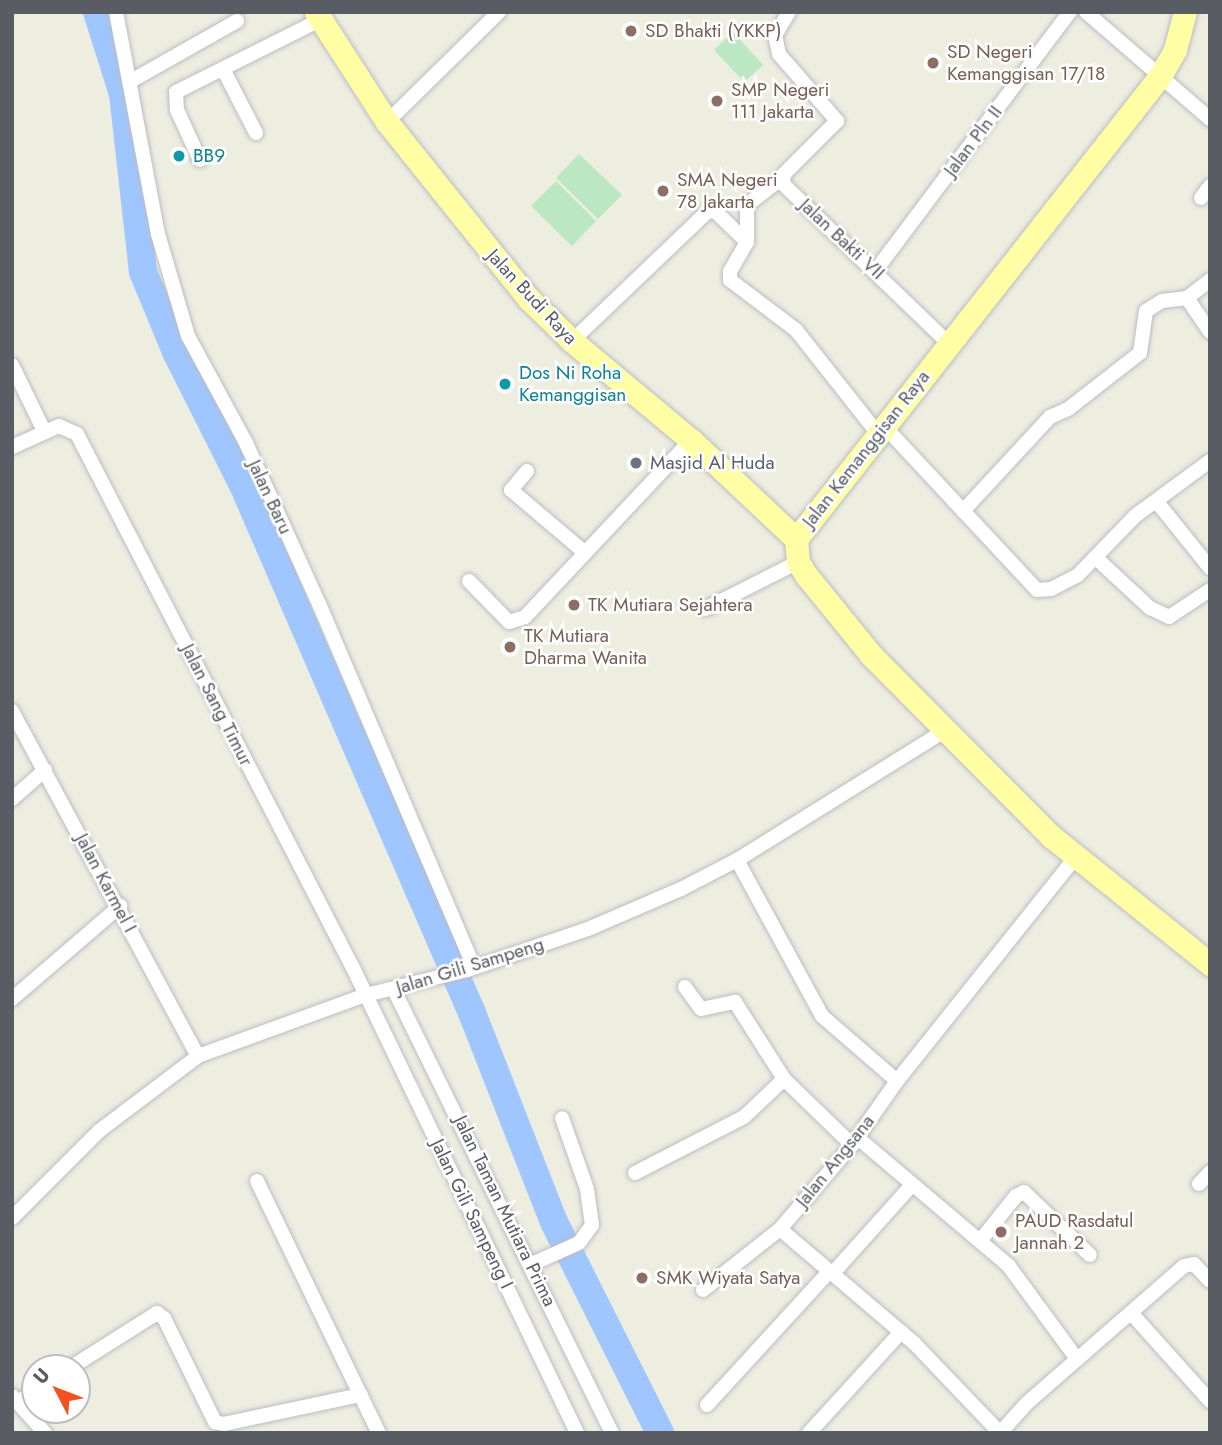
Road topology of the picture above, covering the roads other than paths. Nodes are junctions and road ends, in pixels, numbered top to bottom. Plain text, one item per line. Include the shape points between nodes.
1 (116, 12) edge
2 (499, 12) edge
3 (789, 12) edge
4 (1070, 12) edge
5 (1086, 12) edge
6 (1185, 12) edge
7 (318, 16) edge
8 (237, 20) edge
9 (223, 69) junction
10 (1160, 76) junction
11 (131, 81) junction
12 (1210, 119) edge
13 (387, 122) junction
14 (256, 134) dead end
15 (200, 160) dead end
16 (782, 178) junction
17 (1210, 186) edge
18 (1201, 198) dead end
19 (747, 242) junction
20 (876, 270) junction
21 (1210, 280) edge
22 (1187, 298) junction
23 (1210, 332) edge
24 (943, 338) junction
25 (572, 341) junction
26 (12, 365) edge
27 (881, 430) junction
28 (44, 431) junction
29 (691, 440) junction
30 (12, 447) edge
31 (1210, 461) edge
32 (527, 471) dead end
33 (1157, 502) junction
34 (963, 511) junction
35 (796, 539) junction
36 (584, 552) junction
37 (1096, 558) junction
38 (798, 562) junction
39 (1210, 568) edge
40 (469, 581) dead end
41 (1210, 590) edge
42 (705, 609) dead end
43 (12, 711) edge
44 (946, 730) junction
45 (45, 770) junction
46 (12, 799) edge
47 (1076, 858) junction
48 (737, 860) junction
49 (120, 906) junction
50 (1208, 959) edge
51 (471, 969) junction
52 (684, 986) dead end
53 (394, 990) junction
54 (366, 995) junction
55 (12, 999) edge
56 (198, 1056) junction
57 (785, 1079) junction
58 (897, 1081) junction
59 (562, 1118) dead end
60 (855, 1141) junction
61 (1210, 1172) edge
62 (635, 1173) dead end
63 (257, 1181) dead end
64 (1199, 1184) dead end
65 (911, 1186) junction
66 (12, 1218) edge
67 (780, 1229) junction
68 (980, 1241) junction
69 (1090, 1255) dead end
70 (536, 1262) junction
71 (831, 1272) junction
72 (1210, 1281) edge
73 (703, 1290) dead end
74 (1132, 1314) junction
75 (901, 1332) junction
76 (91, 1355) edge
77 (1077, 1359) junction
78 (361, 1395) junction
79 (15, 1399) edge
80 (1210, 1401) edge
81 (707, 1405) dead end
82 (45, 1433) edge
83 (379, 1433) edge
84 (577, 1433) edge
85 (612, 1433) edge
86 (809, 1433) edge
87 (1000, 1433) edge

1 - 11 street, Jalan Baru
2 - 13 street
3 - 16 street via 775,35 779,54 837,119
4 - 20 street, Jalan Pln II
5 - 10 street
6 - 10 main road, Jalan Kemanggisan Raya via 1175,50
7 - 9 street
7 - 13 main road, Jalan Budi Raya
8 - 11 street
9 - 14 street
9 - 15 street via 176,92 177,110
10 - 12 street
10 - 24 main road, Jalan Kemanggisan Raya
11 - 51 street, Jalan Baru via 158,234 188,336 246,443 320,606
13 - 25 main road, Jalan Budi Raya via 494,258
16 - 19 street via 747,205
16 - 20 street, Jalan Bakti VII
17 - 18 street
19 - 25 street via 716,212 708,211
19 - 27 street via 730,271 730,280 796,330
20 - 24 street, Jalan Bakti VII
21 - 22 street
22 - 23 street
22 - 34 street via 1162,301 1146,311 1140,353 1068,409 1050,417
24 - 27 main road, Jalan Kemanggisan Raya
25 - 29 main road, Jalan Budi Raya
26 - 28 street
27 - 34 street
27 - 35 main road, Jalan Kemanggisan Raya
28 - 30 street
28 - 54 street, Jalan Sang Timur via 59,426 77,434
29 - 35 main road, Jalan Budi Raya
29 - 36 street
31 - 33 street
32 - 36 street via 511,491
33 - 37 street via 1135,516
33 - 39 street
34 - 37 street via 1031,587 1051,589 1078,575
35 - 38 main road, Jalan Kemanggisan Raya
36 - 40 street via 525,617 514,622
37 - 41 street via 1150,608 1167,617
38 - 42 street
38 - 44 main road via 834,612
43 - 45 street, Jalan Karmel I
44 - 47 main road
44 - 48 street, Jalan Gili Sampeng
45 - 46 street
45 - 49 street, Jalan Karmel I
47 - 50 main road
47 - 58 street, Jalan Angsana
48 - 51 street, Jalan Gili Sampeng via 588,929
48 - 58 street via 822,1016
49 - 55 street
49 - 56 street, Jalan Karmel I
51 - 53 street, Jalan Gili Sampeng
52 - 57 street via 701,1009 735,1002
53 - 54 street, Jalan Gili Sampeng
53 - 70 street, Jalan Taman Mutiara Prima
54 - 56 street, Jalan Gili Sampeng
54 - 84 street, Jalan Gili Sampeng I
56 - 66 street, Jalan Gili Sampeng via 99,1131
57 - 60 street
57 - 62 street via 744,1117
58 - 60 street, Jalan Angsana
59 - 70 street via 587,1189 592,1225 578,1244
60 - 65 street
60 - 67 street, Jalan Angsana
61 - 64 street
63 - 78 street
65 - 68 street
65 - 71 street
67 - 71 street
67 - 73 street, Jalan Angsana
68 - 69 street via 1022,1191
68 - 77 street via 1007,1265
70 - 85 street, Jalan Taman Mutiara Prima
71 - 75 street
71 - 81 street
72 - 74 street via 1189,1262
74 - 77 street
74 - 80 street
75 - 86 street
75 - 87 street
76 - 78 street via 157,1313 164,1318 215,1422
77 - 87 street
78 - 83 street
79 - 82 street

